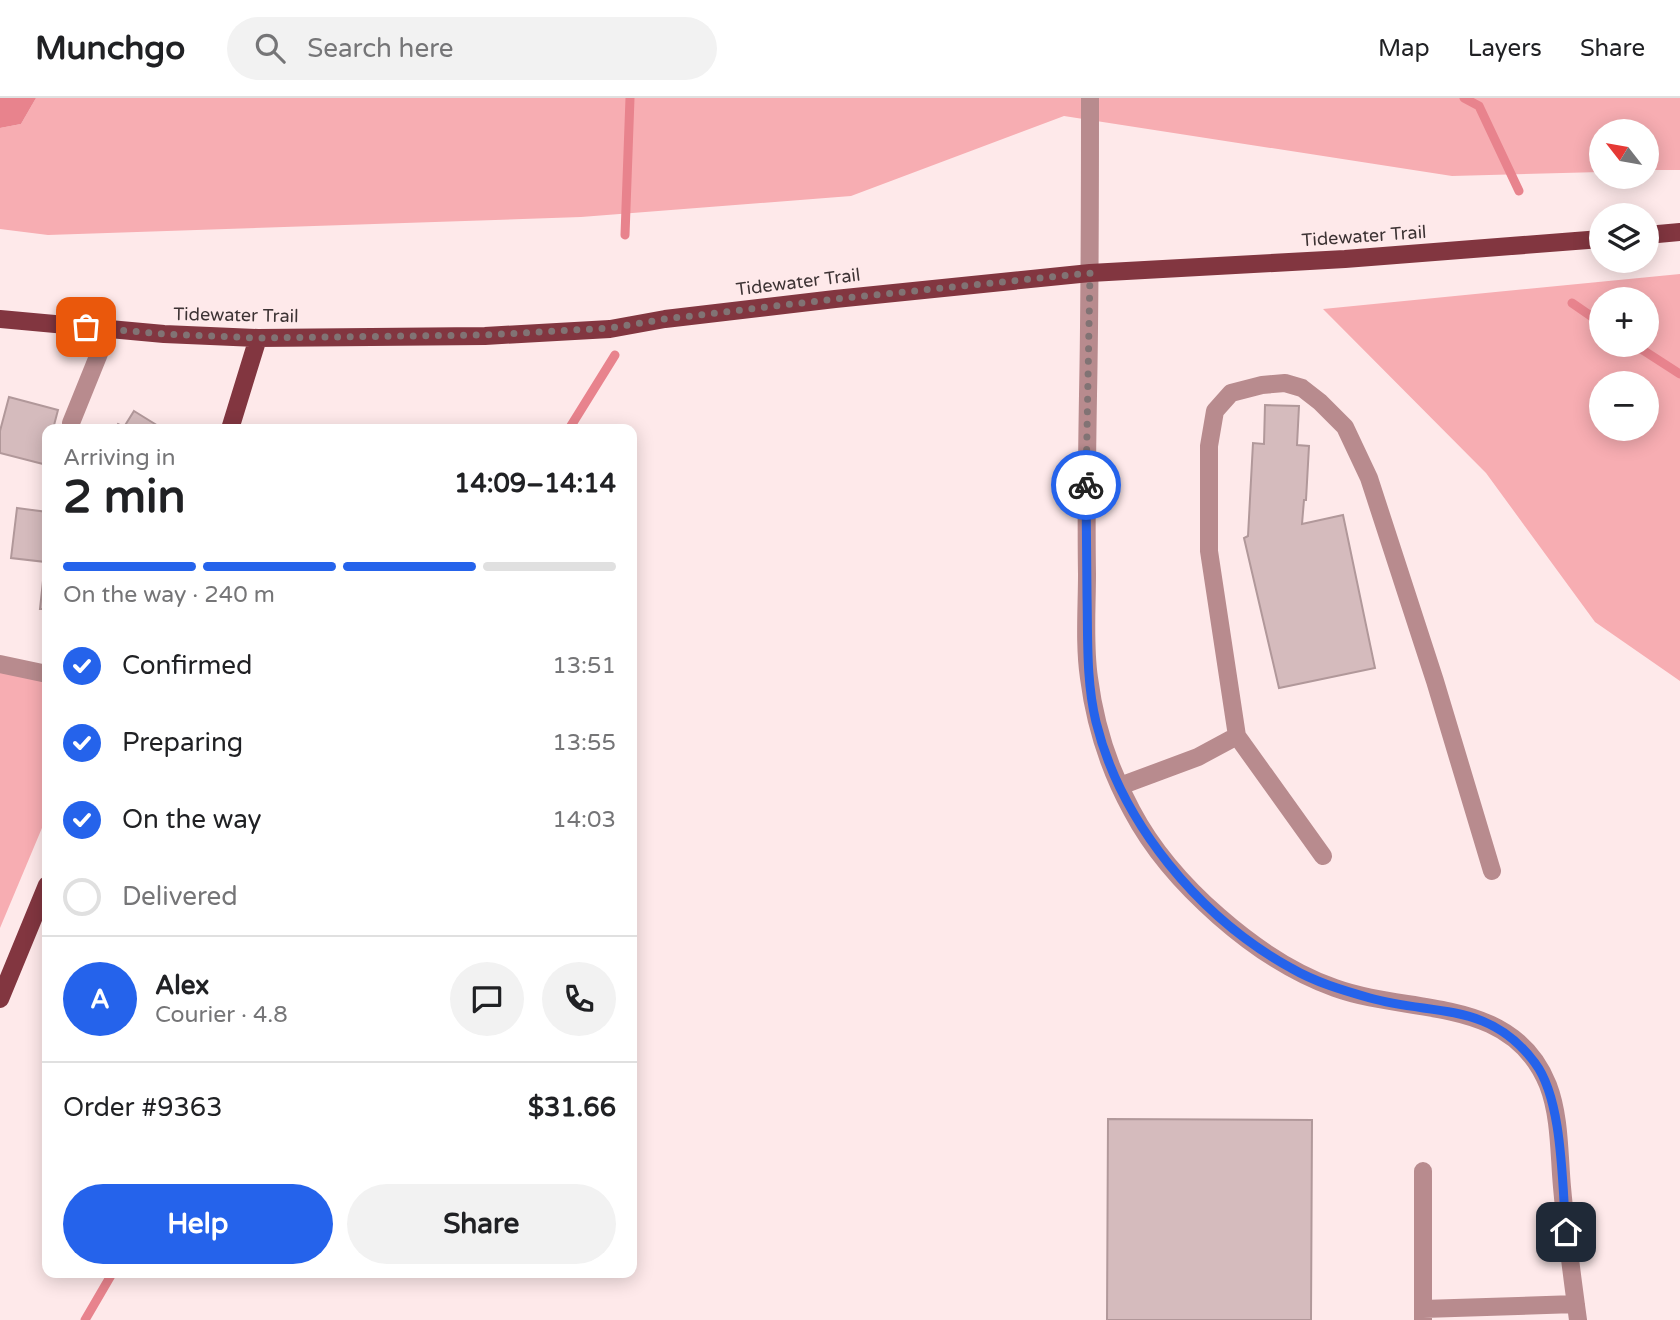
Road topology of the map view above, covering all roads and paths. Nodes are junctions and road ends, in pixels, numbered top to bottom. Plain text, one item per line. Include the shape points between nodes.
1 (1090, 98) edge
2 (1680, 232) edge
3 (1659, 234) edge
4 (1589, 240) edge
5 (1090, 273) junction
6 (0, 319) edge
7 (109, 329) junction
8 (258, 338) junction
9 (72, 423) dead end
10 (232, 424) edge
11 (0, 664) edge
12 (42, 673) edge
13 (1237, 736) junction
14 (1120, 786) junction
15 (1323, 856) dead end
16 (1492, 871) dead end
17 (42, 897) edge
18 (0, 999) edge
19 (1423, 1171) dead end
20 (1577, 1312) edge
21 (1423, 1315) edge

1 - 5 street
2 - 3 main road
4 - 5 main road, Tidewater Trail
5 - 8 main road, Tidewater Trail via 610,328
5 - 14 street via 1088,674 1096,722
6 - 7 main road, Tidewater Trail
7 - 8 main road, Tidewater Trail
7 - 9 street
8 - 10 main road
11 - 12 street
13 - 14 street via 1198,757
13 - 15 street
13 - 16 street via 1209,551 1209,446 1215,411 1231,393 1284,383 1302,388 1345,426 1369,478
14 - 20 street via 1160,855 1193,892 1251,943 1291,969 1335,988 1386,1002 1469,1014 1514,1038 1536,1064 1555,1111
17 - 18 main road
19 - 21 street
20 - 21 street

